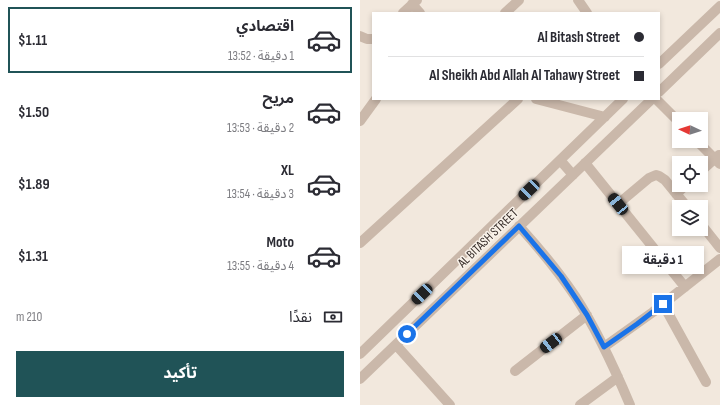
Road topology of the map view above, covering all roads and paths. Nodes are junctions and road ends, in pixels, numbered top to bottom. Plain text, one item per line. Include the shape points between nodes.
1 (519, 0) edge
2 (578, 0) edge
3 (414, 2) edge
4 (720, 6) edge
5 (404, 12) edge
6 (419, 12) edge
7 (506, 12) edge
8 (586, 12) edge
9 (360, 36) edge
10 (716, 37) edge
11 (372, 39) edge
12 (720, 48) edge
13 (660, 63) edge
14 (660, 91) edge
15 (375, 100) edge
16 (517, 100) edge
17 (540, 100) edge
18 (622, 100) edge
19 (651, 100) edge
20 (657, 100) edge
21 (672, 115) edge
22 (605, 117) junction
23 (360, 120) edge
24 (706, 148) edge
25 (718, 159) edge
26 (560, 160) junction
27 (585, 163) junction
28 (708, 166) edge
29 (573, 175) junction
30 (676, 194) joint
31 (681, 200) edge
32 (618, 204) junction
33 (519, 226) junction
34 (708, 233) edge
35 (360, 243) edge
36 (720, 248) edge
37 (720, 259) edge
38 (685, 287) junction
39 (663, 304) junction
40 (587, 315) junction
41 (396, 345) junction
42 (362, 347) edge
43 (604, 347) junction
44 (515, 371) dead end
45 (618, 377) junction
46 (360, 378) edge
47 (706, 382) dead end
48 (450, 405) edge
49 (580, 405) edge
50 (630, 405) edge

1 - 7 street
2 - 8 street
3 - 5 street
3 - 6 street
4 - 13 street
9 - 11 street via 367,40
10 - 12 street
10 - 14 street
15 - 23 street
16 - 35 street
17 - 22 street
18 - 22 street, AL BITASH STREET
19 - 27 street, AL BITASH STREET
20 - 21 street
22 - 26 street, AL BITASH STREET
24 - 25 street
25 - 28 street
26 - 29 street
26 - 42 street, AL BITASH STREET
27 - 29 street, AL BITASH STREET
27 - 32 street
29 - 33 street, AL BITASH STREET
30 - 31 street
30 - 32 street via 663,178 656,175
32 - 38 street
33 - 40 street via 561,276
33 - 41 street, AL BITASH STREET
34 - 36 street
37 - 38 street
38 - 39 street
39 - 43 street
39 - 47 street
40 - 43 street
40 - 44 street
41 - 46 street, AL BITASH STREET
41 - 48 street
43 - 45 street
45 - 49 street
45 - 50 street

